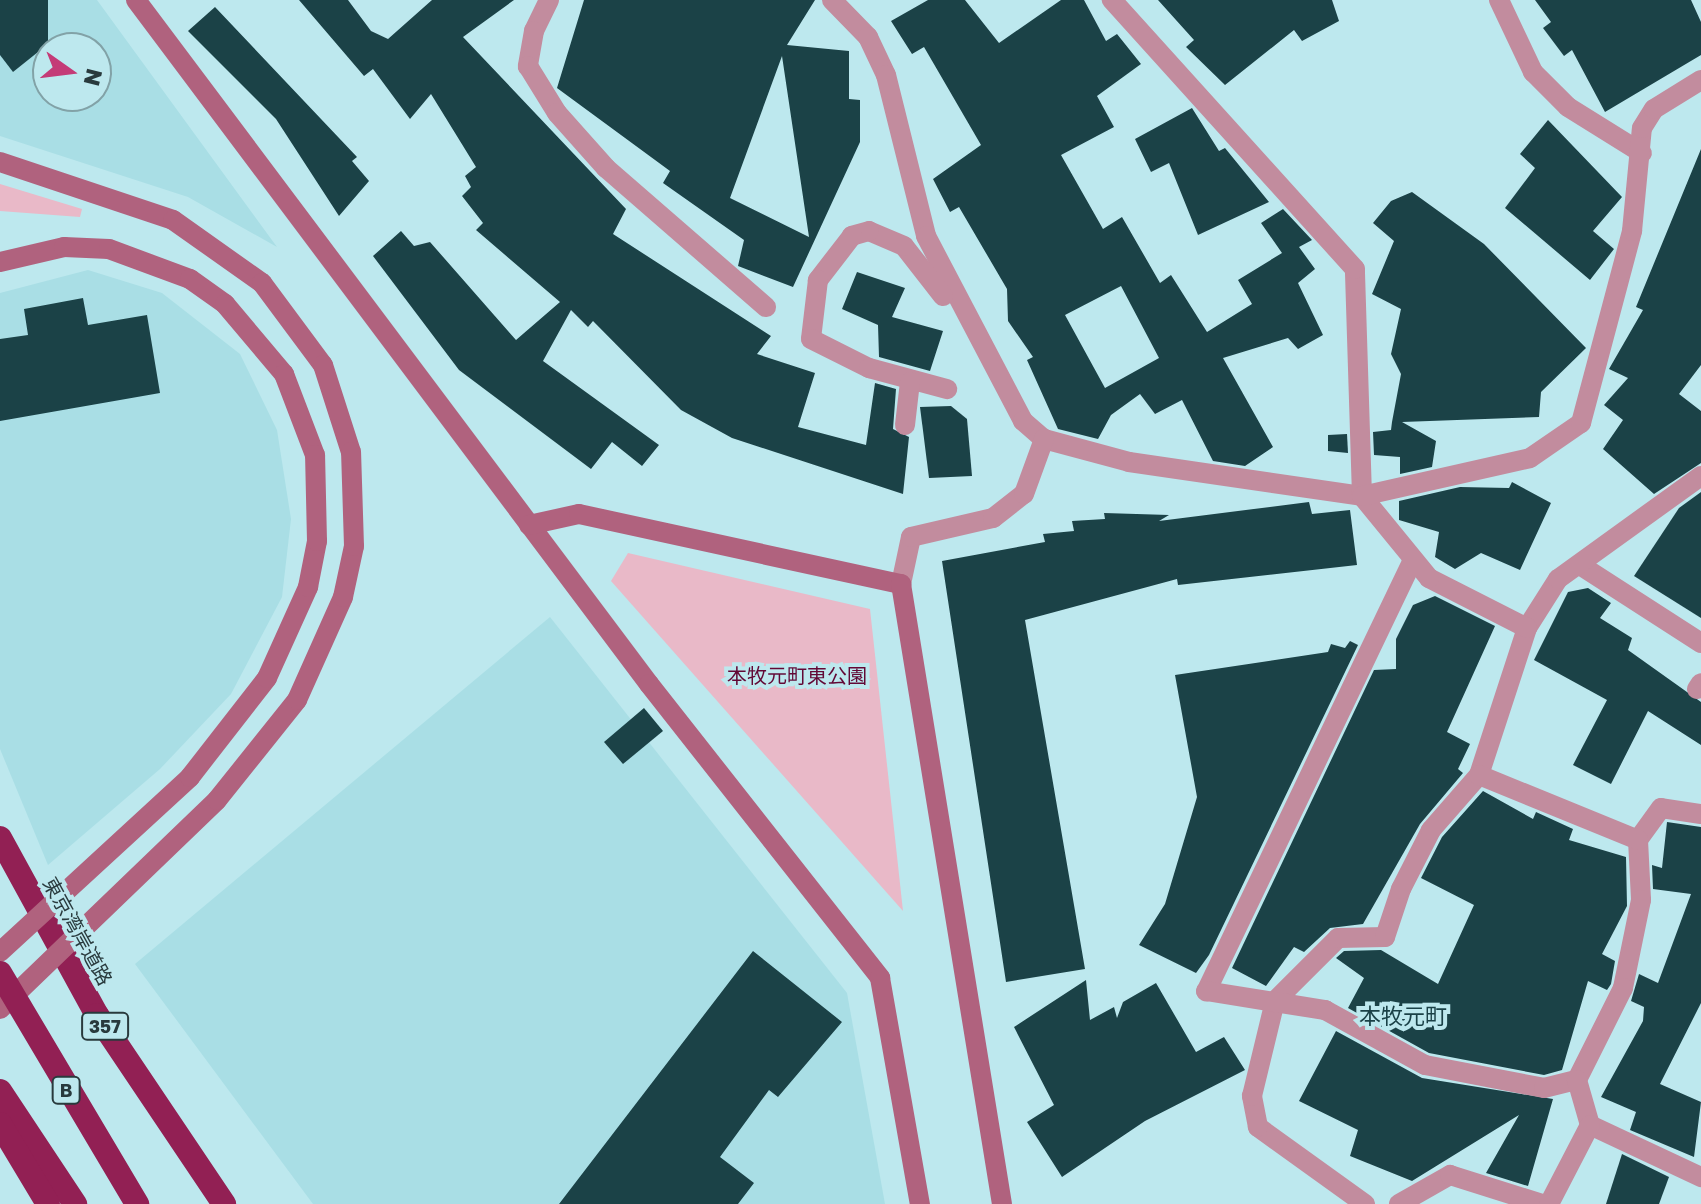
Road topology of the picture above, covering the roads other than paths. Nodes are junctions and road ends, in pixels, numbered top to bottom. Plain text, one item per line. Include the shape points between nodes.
1 (136, 0) edge
2 (549, 0) edge
3 (832, 0) edge
4 (1112, 0) edge
5 (1499, 0) edge
6 (1701, 80) edge
7 (1642, 153) junction
8 (0, 162) edge
9 (0, 262) edge
10 (766, 307) dead end
11 (985, 355) junction
12 (910, 382) junction
13 (947, 389) dead end
14 (905, 425) dead end
15 (1044, 439) junction
16 (1701, 476) edge
17 (1362, 496) junction
18 (529, 525) junction
19 (1411, 564) junction
20 (1580, 565) junction
21 (901, 584) junction
22 (1527, 628) junction
23 (1701, 643) edge
24 (1479, 775) junction
25 (1701, 814) edge
26 (0, 838) edge
27 (1638, 840) junction
28 (0, 952) edge
29 (0, 973) edge
30 (1275, 1001) junction
31 (0, 1009) edge
32 (1577, 1080) junction
33 (0, 1091) edge
34 (0, 1124) edge
35 (1590, 1125) junction
36 (0, 1153) edge
37 (1701, 1177) edge
38 (48, 1204) edge
39 (75, 1204) edge
40 (137, 1204) edge
41 (224, 1204) edge
42 (920, 1204) edge
43 (1002, 1204) edge
44 (1365, 1204) edge
45 (1399, 1204) edge
46 (1542, 1204) edge
47 (1549, 1204) edge

1 - 18 street
2 - 10 street via 534,31 528,66 557,113 606,168
3 - 11 street via 868,37 886,75 911,195
4 - 17 street via 1355,269
5 - 7 street via 1533,72 1568,107
6 - 7 street via 1654,109 1642,128
7 - 17 street via 1632,231 1581,423 1530,458
8 - 31 street, bridge via 173,220 262,283 323,365 351,452 348,572 325,648 297,700 217,800
9 - 28 street, bridge via 64,247 109,249 190,279 259,339 297,401 315,455 317,541 308,587 267,678 190,777
11 - 12 street via 918,258 869,231 852,236 818,280 811,339
11 - 15 street via 1023,421
12 - 13 street
12 - 14 street
15 - 17 street via 1129,462
15 - 21 street via 1024,494 993,518 911,537
16 - 20 street
17 - 19 street
18 - 21 street via 579,514
18 - 42 street via 880,978
19 - 22 street
19 - 30 street via 1206,991
20 - 22 street via 1558,579
20 - 23 street
21 - 43 street
22 - 24 street
24 - 27 street
24 - 30 street via 1431,830 1401,889 1385,937 1338,938
25 - 27 street via 1661,808
26 - 41 highway, 東京湾岸道路 / 357 via 97,1015
27 - 32 street via 1641,900 1623,988
29 - 40 highway, B, bridge
30 - 32 street via 1325,1010 1425,1065 1544,1088
30 - 44 street via 1252,1096 1258,1127
32 - 35 street
33 - 39 highway
34 - 38 highway, bridge
35 - 37 street
35 - 47 street
36 - 38 street, bridge
45 - 46 street via 1450,1175

